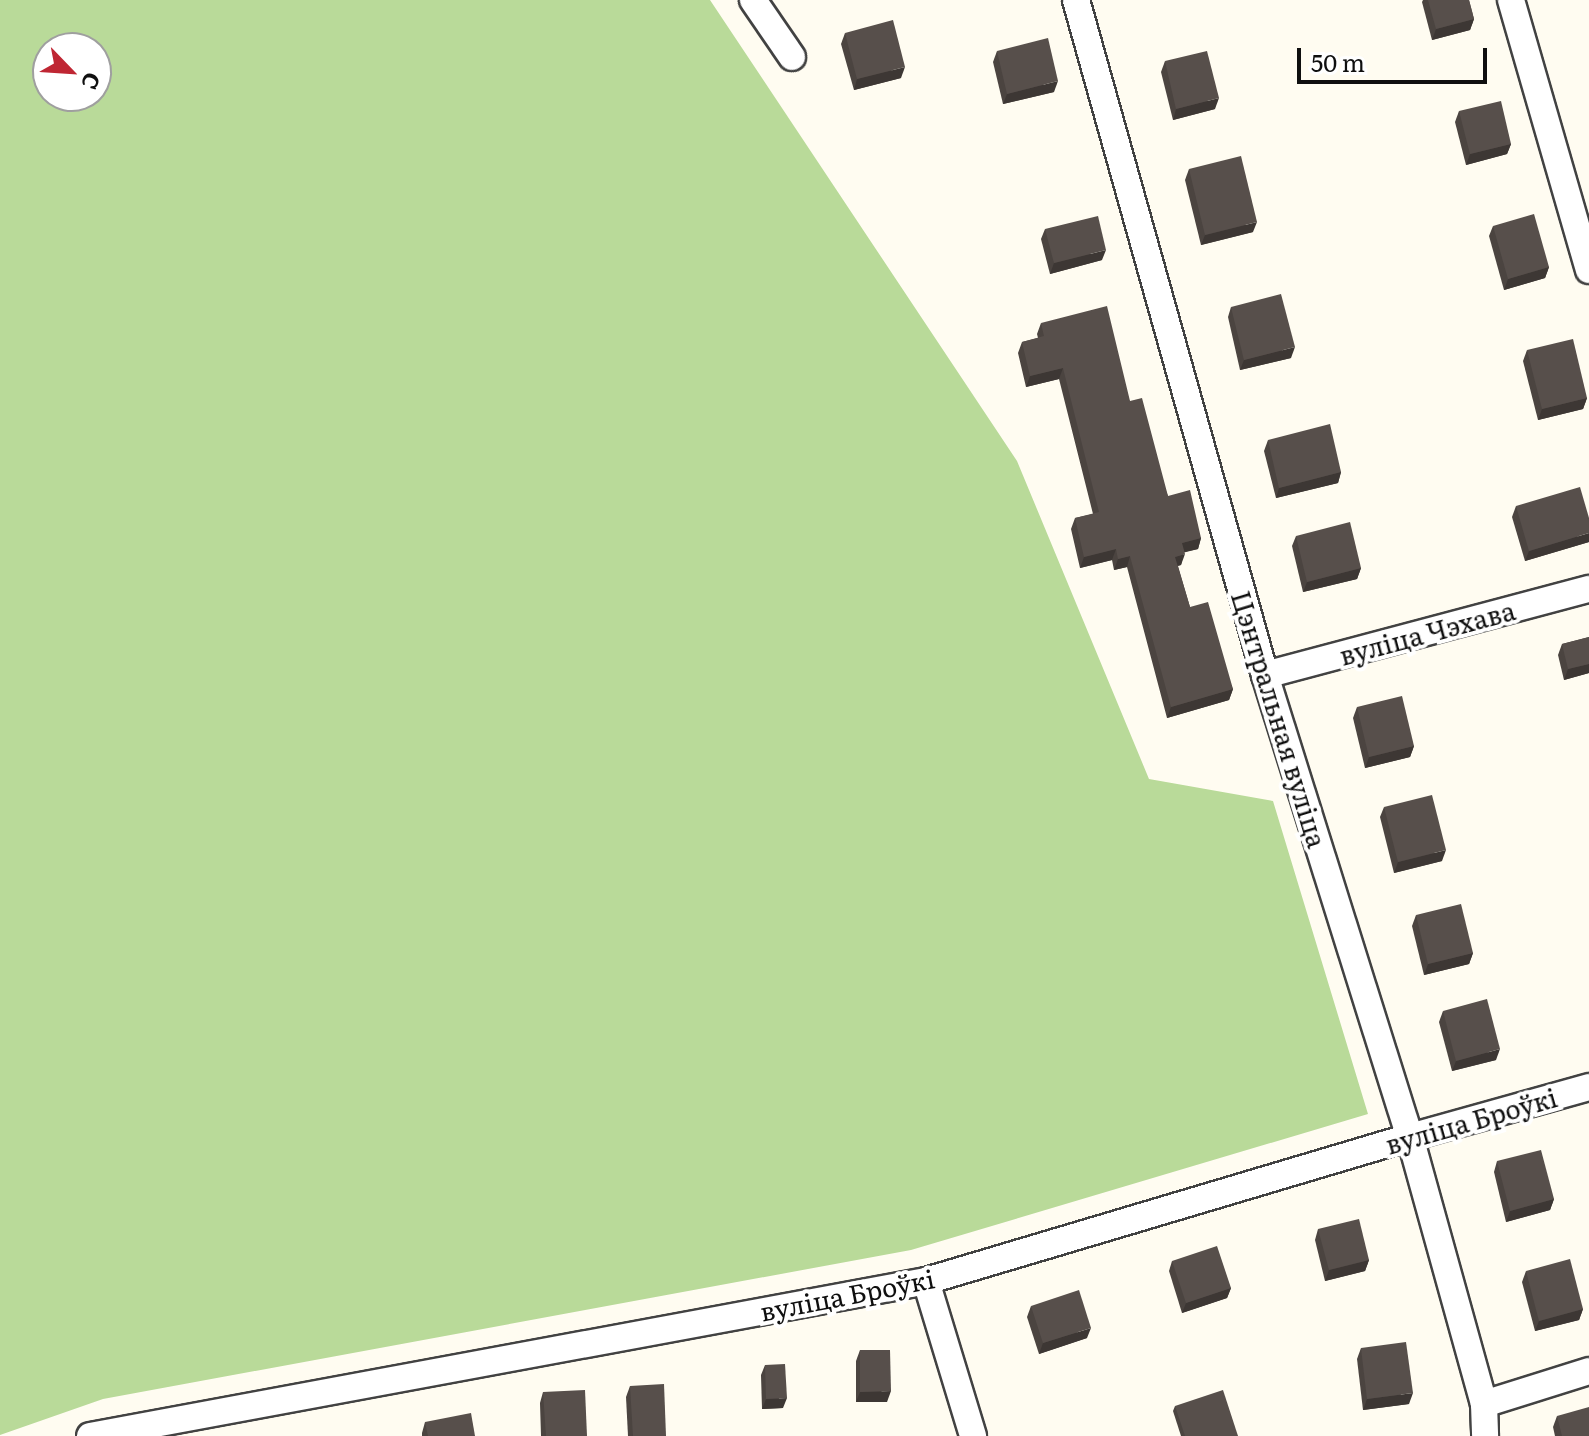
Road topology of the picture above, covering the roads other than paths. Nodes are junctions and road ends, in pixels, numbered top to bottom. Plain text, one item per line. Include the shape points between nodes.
1 (753, 0) edge
2 (1076, 0) edge
3 (1511, 0) edge
4 (792, 57) dead end
5 (1589, 270) edge
6 (1589, 589) edge
7 (1265, 675) junction
8 (1589, 1087) edge
9 (1410, 1137) junction
10 (926, 1281) junction
11 (1589, 1371) edge
12 (1484, 1404) junction
13 (90, 1436) edge
14 (973, 1436) edge
15 (1485, 1436) edge

1 - 4 street
2 - 7 street, Цэнтральная вуліца
3 - 5 street
6 - 7 street, вуліца Чэхава
7 - 9 street, Цэнтральная вуліца
8 - 9 street, вуліца Броўкі
9 - 10 street, вуліца Броўкі
9 - 12 street, Цэнтральная вуліца
10 - 13 street, вуліца Броўкі
10 - 14 street
11 - 12 street
12 - 15 street, Цэнтральная вуліца

